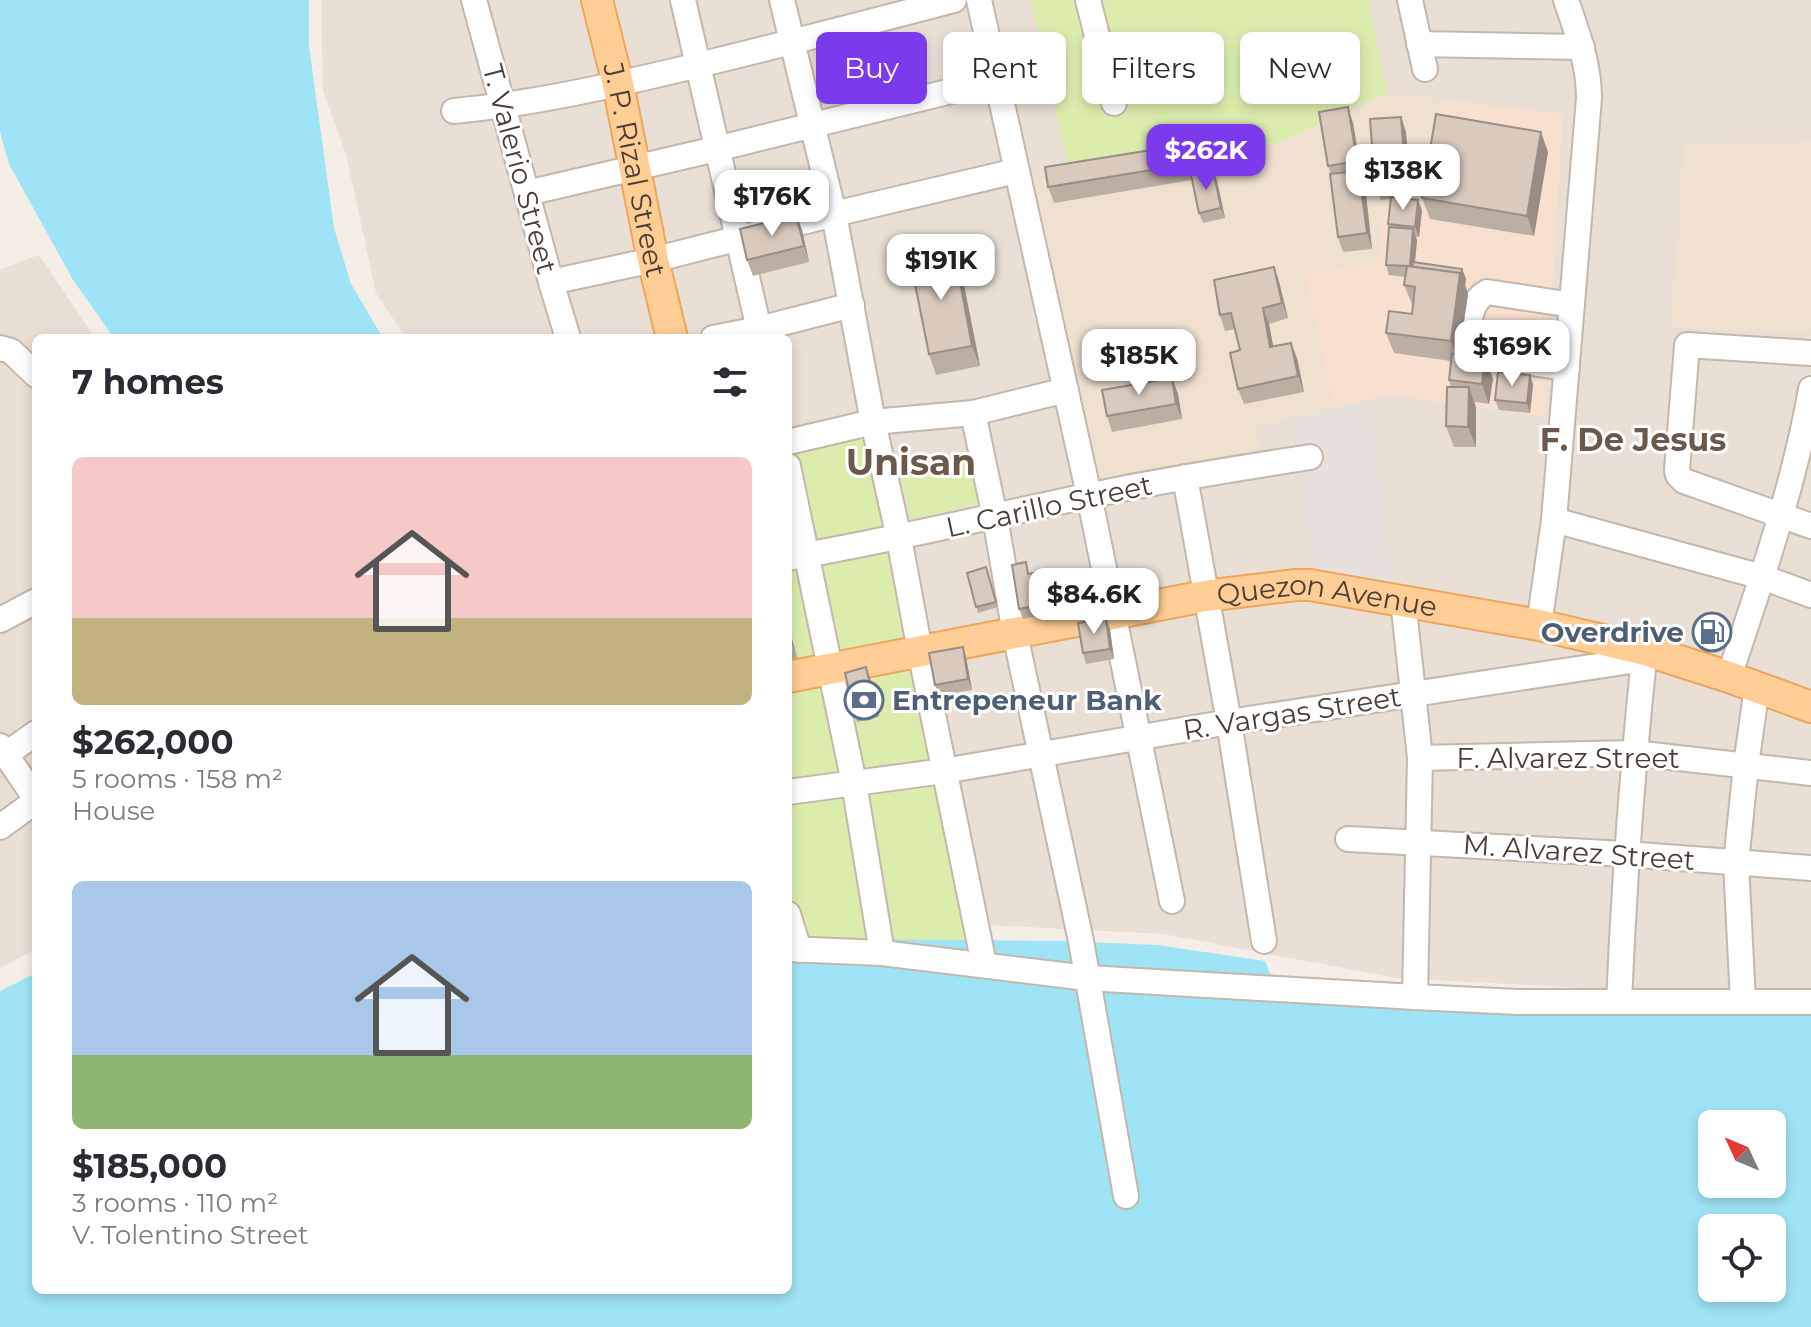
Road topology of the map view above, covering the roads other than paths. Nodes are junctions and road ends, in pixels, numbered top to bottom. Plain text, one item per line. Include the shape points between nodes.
1 (474, 0) edge
2 (597, 0) edge
3 (683, 0) edge
4 (782, 0) edge
5 (954, 0) edge
6 (979, 0) edge
7 (1088, 0) edge
8 (1410, 0) edge
9 (1566, 0) edge
10 (986, 32) edge
11 (1096, 32) edge
12 (791, 43) junction
13 (1419, 44) junction
14 (1582, 47) junction
15 (697, 65) junction
16 (1425, 69) dead end
17 (618, 84) junction
18 (943, 93) edge
19 (1001, 104) edge
20 (504, 107) junction
21 (454, 111) dead end
22 (814, 125) junction
23 (716, 149) junction
24 (635, 168) junction
25 (1016, 171) junction
26 (527, 193) junction
27 (834, 214) junction
28 (738, 239) junction
29 (653, 260) junction
30 (551, 282) junction
31 (852, 305) junction
32 (1572, 305) junction
33 (567, 334) edge
34 (671, 334) edge
35 (760, 334) edge
36 (0, 348) edge
37 (1811, 353) edge
38 (1567, 368) junction
39 (32, 371) edge
40 (1811, 389) edge
41 (1066, 390) junction
42 (973, 413) junction
43 (873, 422) junction
44 (792, 441) edge
45 (1310, 457) dead end
46 (1185, 477) junction
47 (1089, 495) junction
48 (792, 502) edge
49 (1780, 515) junction
50 (995, 517) junction
51 (1554, 520) junction
52 (1811, 526) edge
53 (899, 538) junction
54 (798, 557) edge
55 (1762, 577) junction
56 (1811, 595) edge
57 (1205, 596) junction
58 (1403, 600) junction
59 (32, 603) edge
60 (1114, 615) junction
61 (0, 620) edge
62 (1539, 625) junction
63 (1015, 634) junction
64 (920, 651) junction
65 (1645, 655) junction
66 (830, 668) junction
67 (792, 676) edge
68 (1743, 682) junction
69 (1414, 694) junction
70 (1811, 707) edge
71 (1229, 722) junction
72 (32, 735) edge
73 (1137, 737) junction
74 (3, 750) edge
75 (1634, 753) junction
76 (1041, 755) junction
77 (1420, 758) junction
78 (1746, 765) junction
79 (944, 771) junction
80 (1811, 773) edge
81 (854, 783) junction
82 (792, 791) edge
83 (32, 794) edge
84 (32, 803) edge
85 (0, 827) edge
86 (1348, 839) dead end
87 (1419, 843) junction
88 (1626, 854) junction
89 (1736, 863) junction
90 (1811, 868) edge
91 (1172, 901) dead end
92 (1264, 941) dead end
93 (793, 949) edge
94 (882, 953) junction
95 (984, 964) junction
96 (1087, 978) junction
97 (1415, 997) junction
98 (1619, 1002) junction
99 (1743, 1002) junction
100 (1811, 1002) edge
101 (1126, 1196) dead end

1 - 20 street, T. Valerio Street
2 - 17 main road, J. P. Rizal Street
3 - 15 street
4 - 12 street
5 - 12 street
6 - 10 street
7 - 11 street
8 - 13 street
9 - 14 street
12 - 15 street
12 - 22 street
13 - 14 street
13 - 16 street
14 - 32 street via 1589,98
15 - 17 street
15 - 23 street
17 - 20 street
17 - 24 main road, J. P. Rizal Street
18 - 22 street
19 - 25 street
20 - 21 street
20 - 26 street, T. Valerio Street
22 - 23 street
22 - 27 street
23 - 24 street
23 - 28 street
24 - 26 street
24 - 29 main road, J. P. Rizal Street
25 - 27 street
25 - 41 street
26 - 30 street, T. Valerio Street
27 - 28 street
27 - 31 street
28 - 29 street
28 - 35 street
29 - 30 street
29 - 34 main road, J. P. Rizal Street
30 - 33 street, T. Valerio Street
31 - 35 street
31 - 43 street
32 - 38 street
32 - 38 street via 1487,292 1474,302 1466,347 1477,355
36 - 39 street via 11,351
37 - 49 street via 1687,345 1678,475
38 - 51 street
40 - 49 street
41 - 42 street
41 - 47 street
42 - 43 street
42 - 50 street
43 - 44 street
43 - 53 street
45 - 46 street, L. Carillo Street
46 - 47 street, L. Carillo Street
46 - 57 street
47 - 50 street, L. Carillo Street
47 - 60 street
48 - 54 street
49 - 52 street
49 - 55 street
50 - 53 street, L. Carillo Street
50 - 63 street
51 - 55 street
51 - 62 street
53 - 54 street, L. Carillo Street
53 - 64 street
54 - 66 street
55 - 56 street
55 - 68 street
57 - 58 main road, Quezon Avenue via 1310,585
57 - 60 main road, Quezon Avenue
57 - 71 street
58 - 62 main road, Quezon Avenue
58 - 69 street
59 - 61 street
60 - 63 main road, Quezon Avenue
60 - 73 street
62 - 65 main road, Quezon Avenue
63 - 64 main road, Quezon Avenue
63 - 76 street
64 - 66 main road, Quezon Avenue
64 - 79 street
65 - 68 main road, Quezon Avenue
65 - 69 street, R. Vargas Street
65 - 75 street
66 - 67 main road, Quezon Avenue
66 - 81 street
68 - 70 main road, Quezon Avenue
68 - 78 street
69 - 71 street, R. Vargas Street
69 - 77 street
71 - 73 street, R. Vargas Street
71 - 92 street
72 - 74 street
73 - 76 street, R. Vargas Street
73 - 91 street
74 - 83 street
75 - 77 street, F. Alvarez Street
75 - 78 street, F. Alvarez Street
75 - 88 street
76 - 79 street, R. Vargas Street
76 - 96 street
77 - 87 street
78 - 80 street, F. Alvarez Street
78 - 89 street
79 - 81 street, R. Vargas Street
79 - 95 street
81 - 82 street, R. Vargas Street
81 - 94 street
84 - 85 street
86 - 87 street, M. Alvarez Street
87 - 88 street, M. Alvarez Street
87 - 97 street
88 - 89 street, M. Alvarez Street
88 - 98 street
89 - 90 street, M. Alvarez Street
89 - 99 street
93 - 94 street
94 - 95 street
95 - 96 street
96 - 97 street
96 - 101 street
97 - 98 street
98 - 99 street
99 - 100 street

